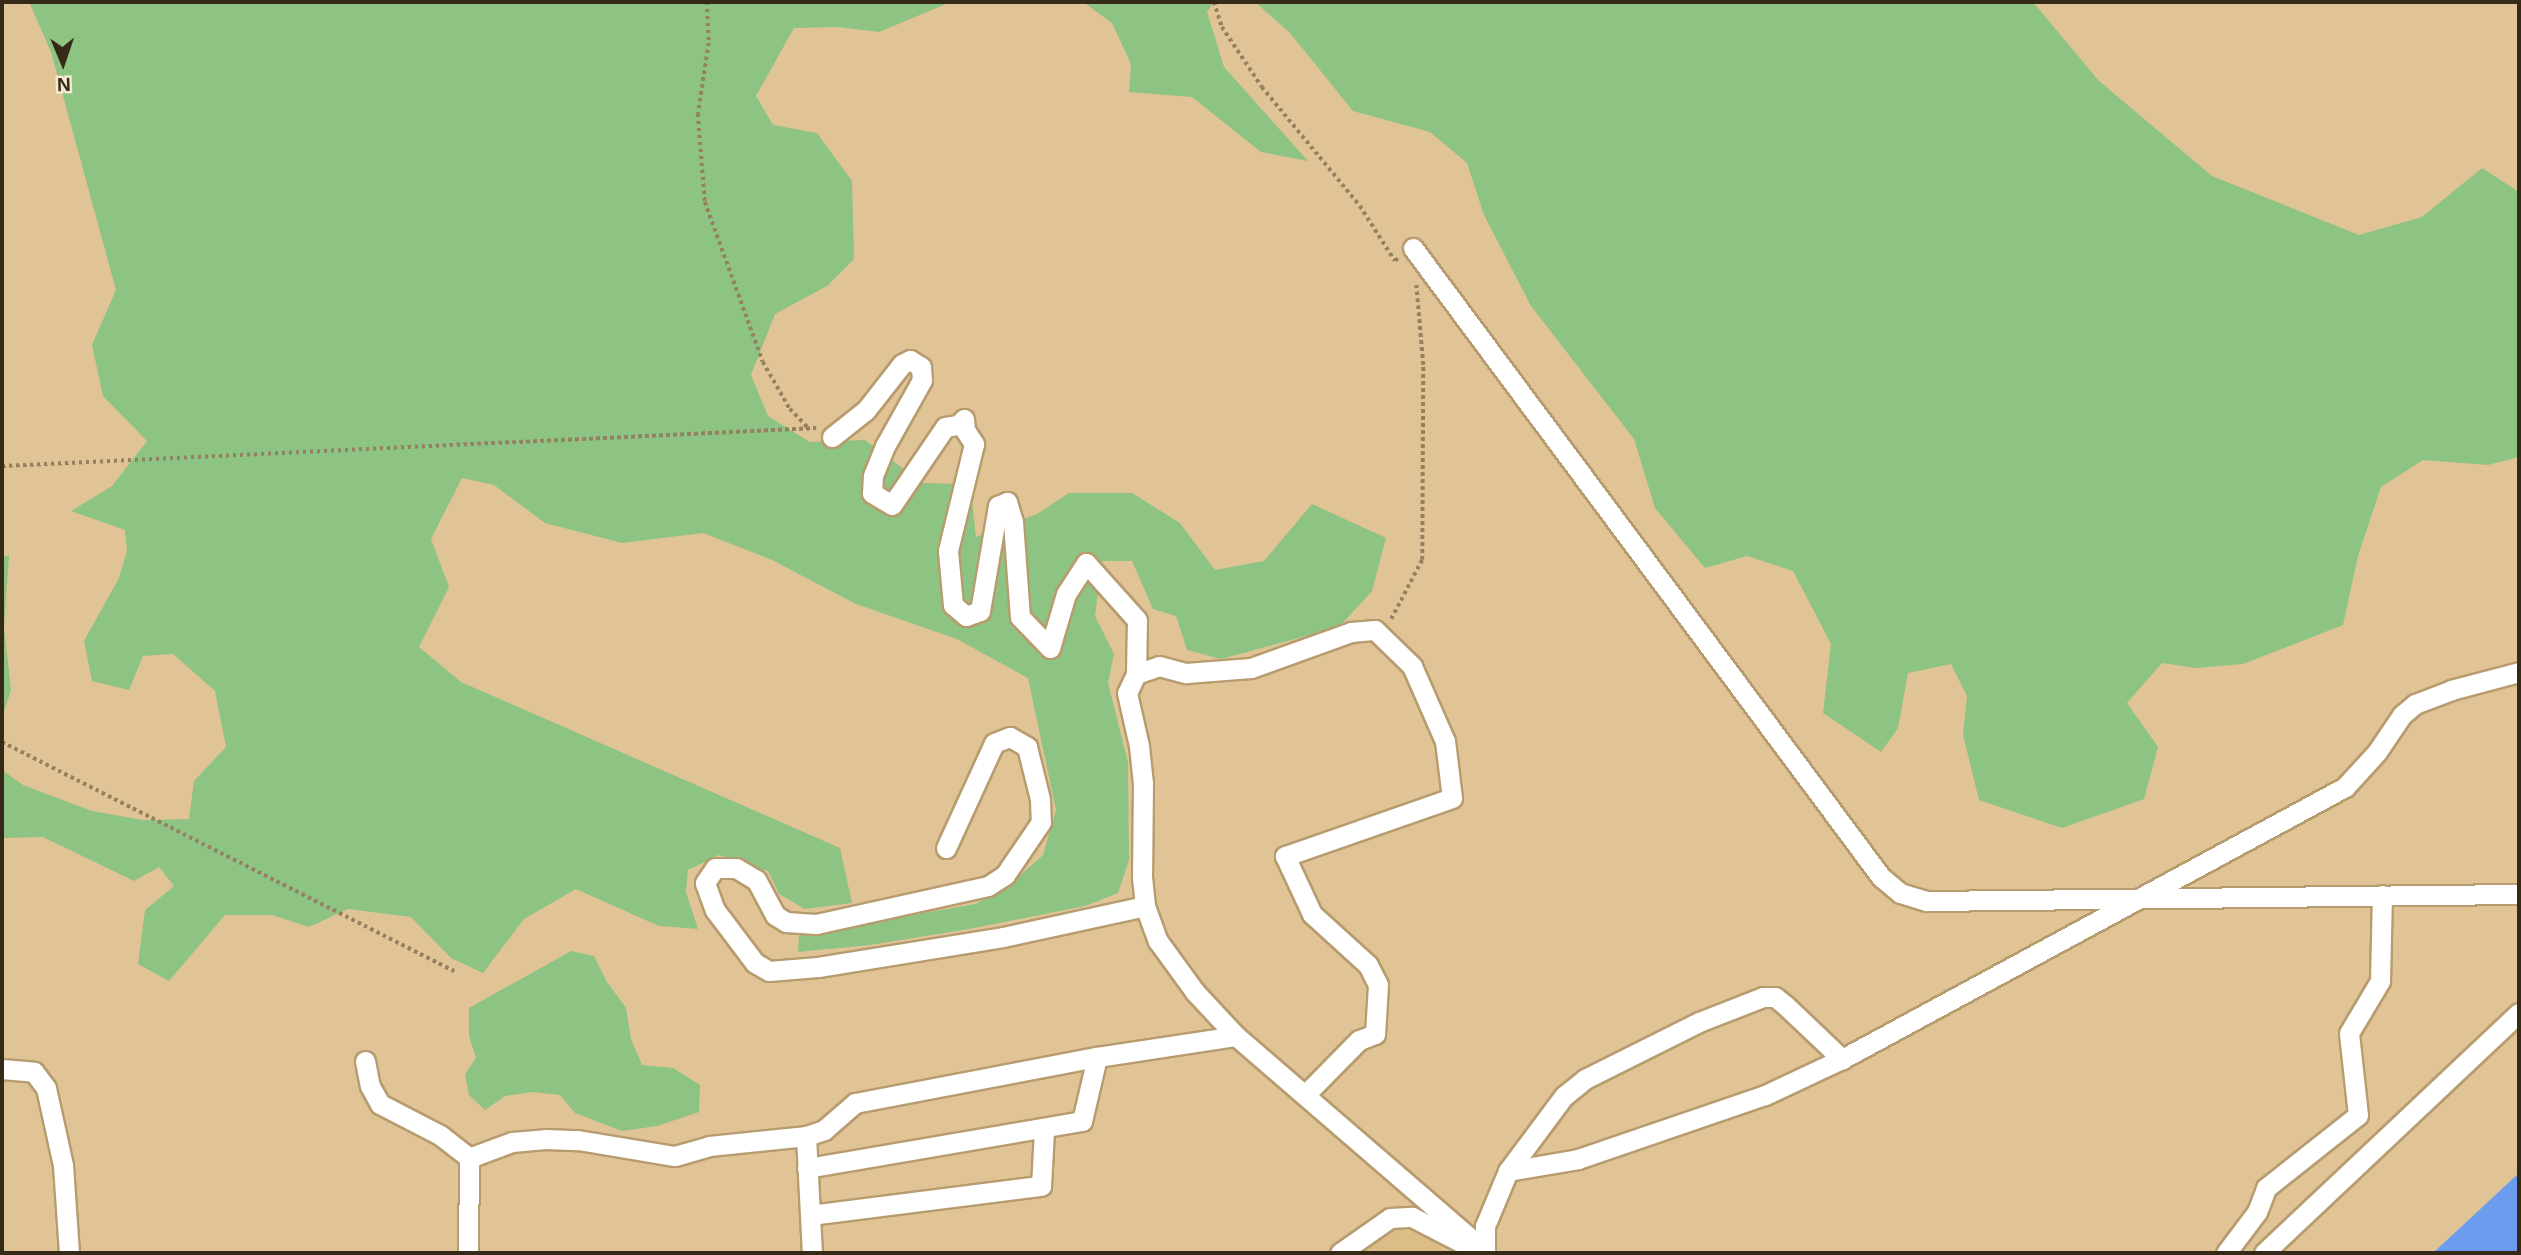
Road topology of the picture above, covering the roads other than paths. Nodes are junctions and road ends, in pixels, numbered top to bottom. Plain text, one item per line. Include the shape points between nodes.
1 (1413, 248) road end
2 (838, 432) road end
3 (2519, 672) edge
4 (1136, 674) junction
5 (946, 848) dead end
6 (2519, 894) edge
7 (2382, 895) junction
8 (2139, 897) junction
9 (1145, 906) junction
10 (2519, 1013) edge
11 (1236, 1036) junction
12 (1097, 1057) junction
13 (1842, 1059) junction
14 (365, 1061) dead end
15 (2, 1069) edge
16 (1305, 1095) junction
17 (1044, 1130) junction
18 (806, 1136) junction
19 (469, 1158) junction
20 (807, 1168) junction
21 (1508, 1171) junction
22 (810, 1215) junction
23 (1482, 1250) edge
24 (69, 1253) edge
25 (468, 1253) edge
26 (812, 1253) edge
27 (1340, 1253) edge
28 (2226, 1253) edge
29 (2264, 1253) edge

1 - 8 street via 1881,877 1900,893 1927,901
2 - 4 street via 866,410 902,364 910,360 921,367 922,380 885,446 873,475 872,493 892,505 945,427 964,419 974,444 948,551 953,605 966,616 980,611 998,506 1007,502 1013,522 1020,617 1050,648 1066,594 1086,563 1137,620
3 - 8 street via 2415,704 2345,787
4 - 9 street via 1128,693 1143,783
4 - 16 street via 1159,666 1186,673 1251,668 1351,632 1375,630 1412,666 1445,741 1452,798 1285,856 1312,914 1368,965 1378,985 1375,1034 1359,1040
5 - 9 street via 994,743 1010,737 1027,747 1041,822 1005,875 988,886 816,924 786,922 775,915 756,880 736,868 715,868 705,883 715,909 755,963 769,971 1003,937
6 - 7 street
7 - 8 street
7 - 28 street via 2380,981 2349,1033 2358,1115 2266,1188 2256,1212
8 - 13 street
9 - 11 street via 1158,941 1195,992
10 - 29 street
11 - 12 street
11 - 16 street
12 - 17 street via 1082,1121
12 - 18 street via 855,1103 824,1130
13 - 21 street via 1765,1095 1603,1151
13 - 21 street via 1775,997 1763,997 1699,1022 1585,1079 1564,1096
14 - 19 street via 370,1087 380,1104 440,1135
15 - 24 street via 34,1072 46,1088 63,1165
16 - 23 street
17 - 20 street
17 - 22 street via 1041,1186
18 - 19 street via 709,1146 675,1156 545,1139 512,1142
18 - 20 street
19 - 25 street
20 - 22 street
21 - 23 street via 1485,1226
22 - 26 street
23 - 27 street via 1466,1247 1412,1217 1390,1218

